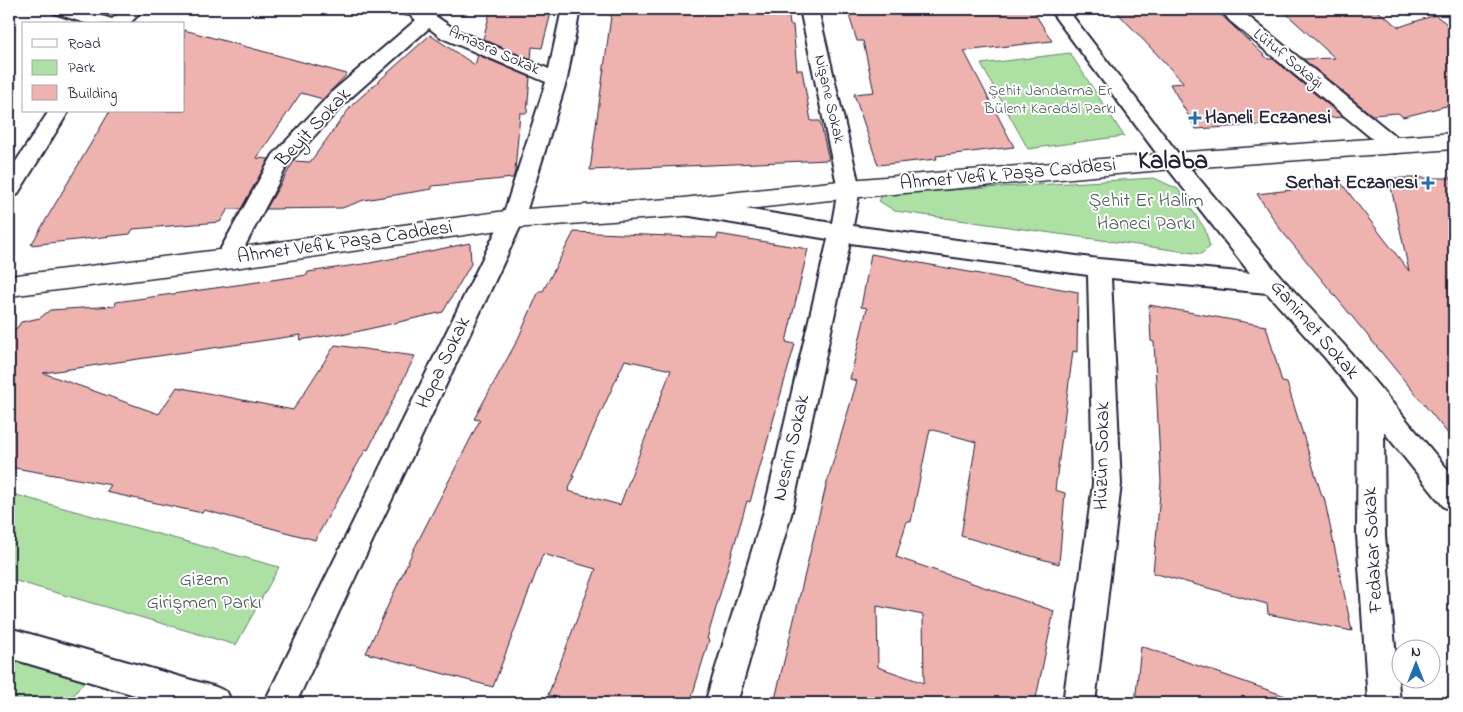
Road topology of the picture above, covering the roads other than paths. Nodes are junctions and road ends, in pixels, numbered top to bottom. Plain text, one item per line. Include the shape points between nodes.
1 (60, 9) edge
2 (135, 9) edge
3 (405, 9) edge
4 (571, 9) edge
5 (809, 9) edge
6 (1058, 9) edge
7 (1229, 9) edge
8 (428, 19) junction
9 (102, 22) edge
10 (119, 22) edge
11 (557, 78) junction
12 (58, 112) edge
13 (1454, 141) edge
14 (1394, 146) junction
15 (1173, 161) junction
16 (10, 185) edge
17 (849, 189) junction
18 (683, 207) junction
19 (513, 219) junction
20 (841, 234) junction
21 (227, 259) junction
22 (1099, 268) junction
23 (1274, 284) junction
24 (9, 286) edge
25 (1371, 396) junction
26 (1454, 498) edge
27 (9, 643) edge
28 (216, 703) edge
29 (280, 703) edge
30 (721, 703) edge
31 (1079, 703) edge
32 (1384, 703) edge

1 - 9 street
2 - 10 street
3 - 8 street, Amasra Sokak via 416,11
4 - 11 street, Hopa Sokak
5 - 17 street, Nişane Sokak
6 - 15 street, Ganimet Sokak
7 - 14 street, Lütuf Sokağı
8 - 11 street, Amasra Sokak via 464,41
8 - 21 street, Beyit Sokak via 340,96 280,160
11 - 19 street, Hopa Sokak
12 - 16 street
13 - 14 street, Ahmet Vefik Paşa Caddesi
14 - 15 street, Ahmet Vefik Paşa Caddesi
15 - 17 street, Ahmet Vefik Paşa Caddesi
15 - 23 street, Ganimet Sokak
17 - 18 street, Ahmet Vefik Paşa Caddesi
17 - 20 street, Nesrin Sokak
18 - 19 street, Ahmet Vefik Paşa Caddesi
18 - 20 street, Ahmet Vefik Paşa Caddesi
19 - 21 street, Ahmet Vefik Paşa Caddesi
19 - 29 street, Hopa Sokak
20 - 22 street, Ahmet Vefik Paşa Caddesi
20 - 30 street, Nesrin Sokak via 778,510
21 - 24 street, Ahmet Vefik Paşa Caddesi
22 - 23 street, Ahmet Vefik Paşa Caddesi
22 - 31 street, Hüzün Sokak via 1107,484
23 - 25 street, Ganimet Sokak
25 - 26 street, Ganimet Sokak
25 - 32 street, Fedakar Sokak via 1370,535
27 - 28 street

